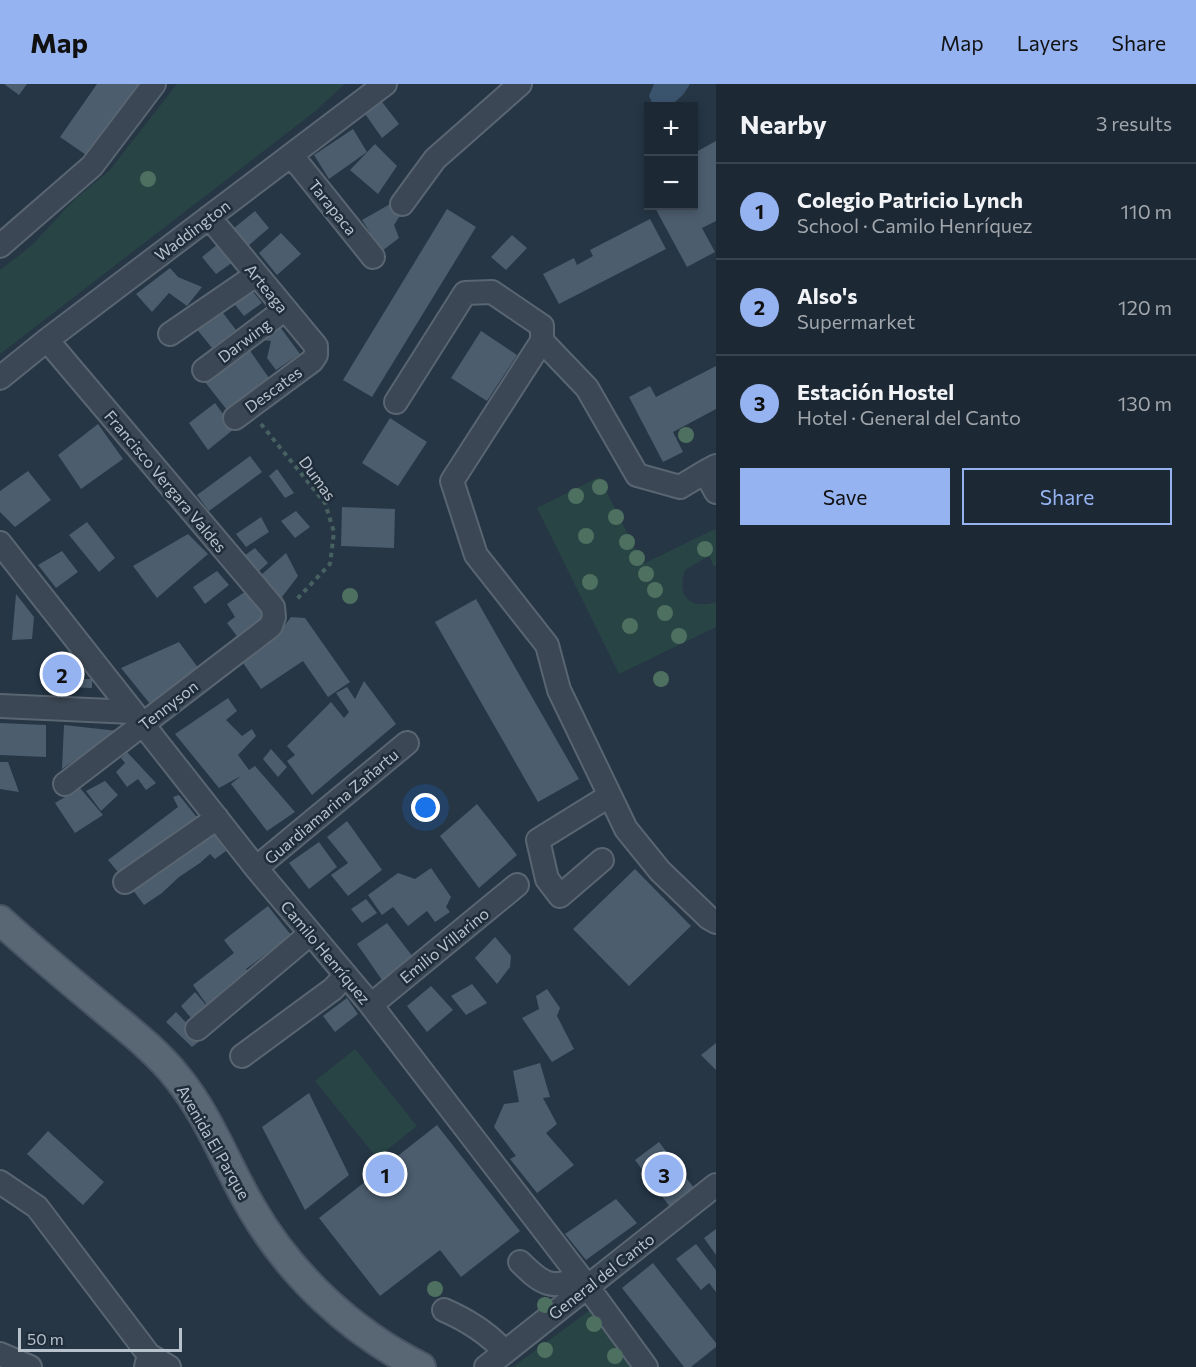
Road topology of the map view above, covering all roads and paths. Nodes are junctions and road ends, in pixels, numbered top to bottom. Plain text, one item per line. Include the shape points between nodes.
1 (154, 84) edge
2 (386, 84) edge
3 (520, 84) edge
4 (292, 156) junction
5 (402, 204) dead end
6 (209, 217) junction
7 (0, 246) edge
8 (373, 257) dead end
9 (256, 275) junction
10 (284, 310) junction
11 (170, 334) dead end
12 (47, 340) junction
13 (542, 341) junction
14 (312, 361) joint
15 (204, 370) dead end
16 (0, 378) edge
17 (396, 402) dead end
18 (241, 413) joint
19 (711, 469) edge
20 (716, 492) edge
21 (0, 543) edge
22 (297, 599) dead end
23 (271, 626) joint
24 (0, 706) edge
25 (138, 719) junction
26 (407, 743) dead end
27 (65, 784) dead end
28 (609, 796) junction
29 (217, 818) junction
30 (602, 860) dead end
31 (256, 868) junction
32 (125, 882) dead end
33 (517, 885) dead end
34 (0, 920) edge
35 (716, 922) edge
36 (310, 934) junction
37 (346, 975) junction
38 (371, 1005) junction
39 (196, 1029) dead end
40 (242, 1056) dead end
41 (0, 1182) edge
42 (716, 1185) edge
43 (520, 1262) dead end
44 (583, 1281) junction
45 (444, 1310) dead end
46 (505, 1352) junction
47 (0, 1354) edge
48 (148, 1361) edge
49 (30, 1367) edge
50 (169, 1367) edge
51 (421, 1367) edge
52 (486, 1367) edge
53 (646, 1367) edge

1 - 7 street via 92,166
2 - 4 street, Waddington
3 - 5 street via 435,159
4 - 6 street, Waddington
4 - 8 street, Tarapaca
6 - 9 street, Arteaga
6 - 12 street, Waddington
9 - 10 street, Arteaga
9 - 11 street
10 - 14 street, Arteaga via 315,346
10 - 15 street, Darwing
12 - 16 street, Waddington
12 - 23 street, Francisco Vergara Valdes via 273,607
13 - 17 street via 542,326 492,292 465,292
13 - 19 street via 587,388 637,475 680,487
13 - 28 street via 452,481 476,555 548,645 559,690
14 - 18 street, Descates
18 - 22 path, Dumas via 325,503 334,532 330,564
19 - 20 street
21 - 25 street, Camilo Henríquez
23 - 25 street, Tennyson
24 - 25 street
25 - 27 street, Tennyson
25 - 29 street, Camilo Henríquez
26 - 31 street, Guardiamarina Zañartu
28 - 30 street via 538,840 547,879 560,896
28 - 35 street via 626,828 660,871
29 - 31 street, Camilo Henríquez
29 - 32 street
31 - 36 street, Camilo Henríquez
33 - 38 street, Emilio Villarino
34 - 51 main road, Avenida El Parque via 149,1048 177,1077 194,1100 256,1215 306,1281 359,1329
36 - 37 street, Camilo Henríquez
36 - 39 street
37 - 38 street, Camilo Henríquez
37 - 40 street via 333,989
38 - 44 street, Camilo Henríquez
41 - 48 street via 37,1207
42 - 44 street, General del Canto
43 - 44 street via 544,1282 565,1285
44 - 46 street, General del Canto
44 - 53 street, Camilo Henríquez
45 - 46 street via 466,1320
46 - 52 street, General del Canto
47 - 49 street
48 - 50 street

